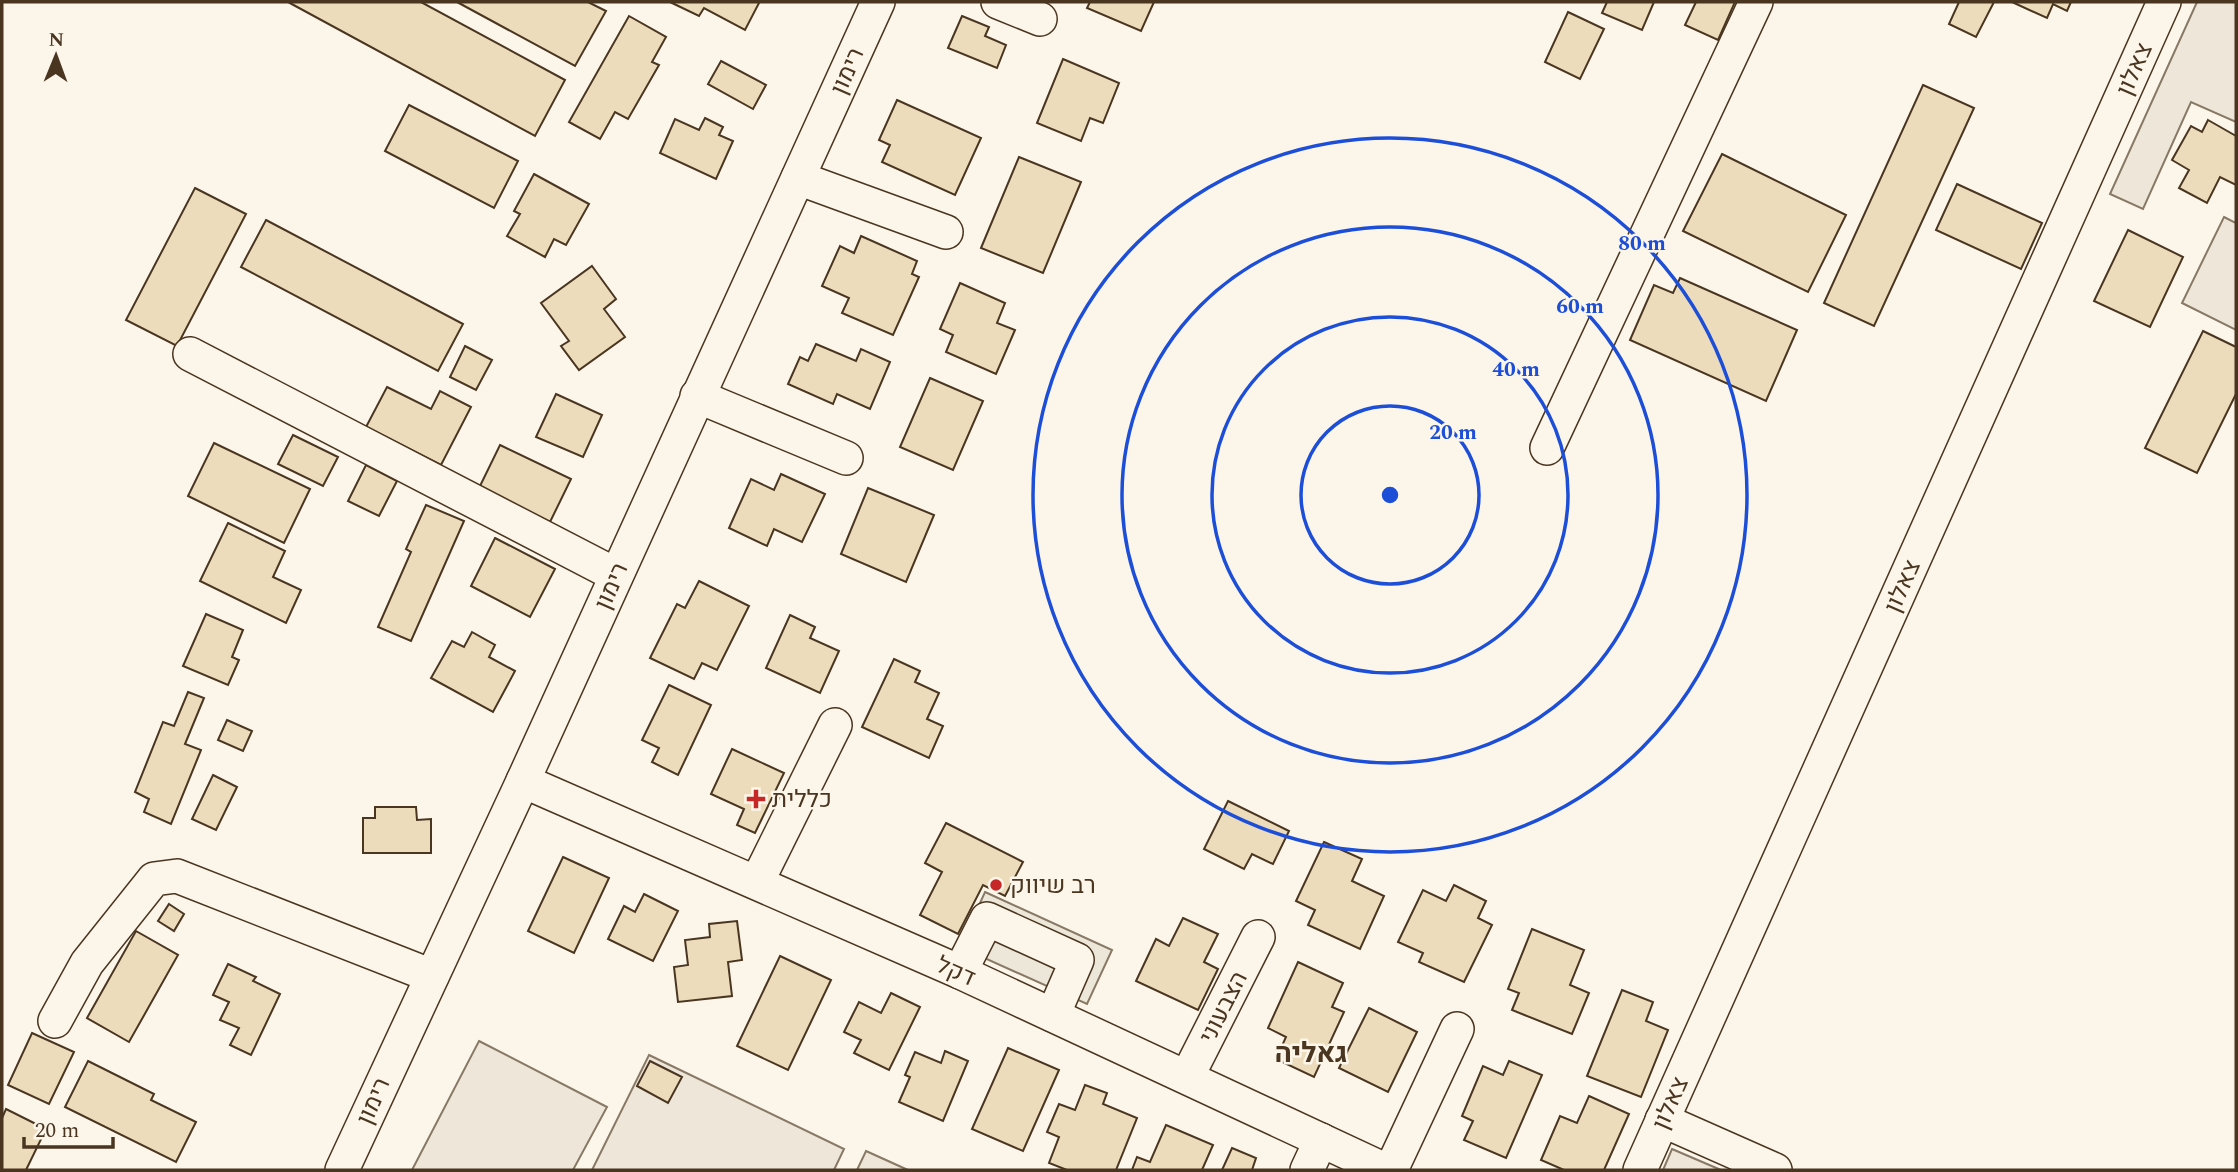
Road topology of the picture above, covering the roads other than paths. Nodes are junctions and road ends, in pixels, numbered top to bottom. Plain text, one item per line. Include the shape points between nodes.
1 (878, 2) edge
2 (998, 2) edge
3 (1756, 2) edge
4 (2164, 2) edge
5 (1040, 19) dead end
6 (798, 178) junction
7 (946, 232) dead end
8 (190, 354) dead end
9 (697, 396) junction
10 (1547, 448) dead end
11 (846, 458) dead end
12 (616, 575) junction
13 (835, 725) dead end
14 (523, 781) junction
15 (757, 882) junction
16 (1258, 937) dead end
17 (960, 972) junction
18 (432, 976) junction
19 (1053, 1015) junction
20 (55, 1021) dead end
21 (1457, 1029) dead end
22 (1187, 1077) junction
23 (1662, 1120) junction
24 (1321, 1140) junction
25 (342, 1170) edge
26 (1307, 1170) edge
27 (1385, 1170) edge
28 (1391, 1170) edge
29 (1640, 1170) edge
30 (1775, 1170) edge

1 - 6 street, רימון
2 - 5 street
3 - 10 street
4 - 23 street, צאלון
6 - 7 street
6 - 9 street, רימון
8 - 12 street
9 - 11 street
9 - 12 street, רימון
12 - 14 street, רימון
13 - 15 street
14 - 15 street, דקל
14 - 18 street, רימון
15 - 17 street, דקל
16 - 22 street, הצבעוני
17 - 19 street, דקל
17 - 19 street via 987,919 1077,960
18 - 20 street via 177,876 154,879 87,963
18 - 25 street, רימון
19 - 22 street, דקל
21 - 28 street
22 - 24 street, דקל
23 - 29 street, צאלון
23 - 30 street
24 - 26 street
24 - 27 street, דקל

